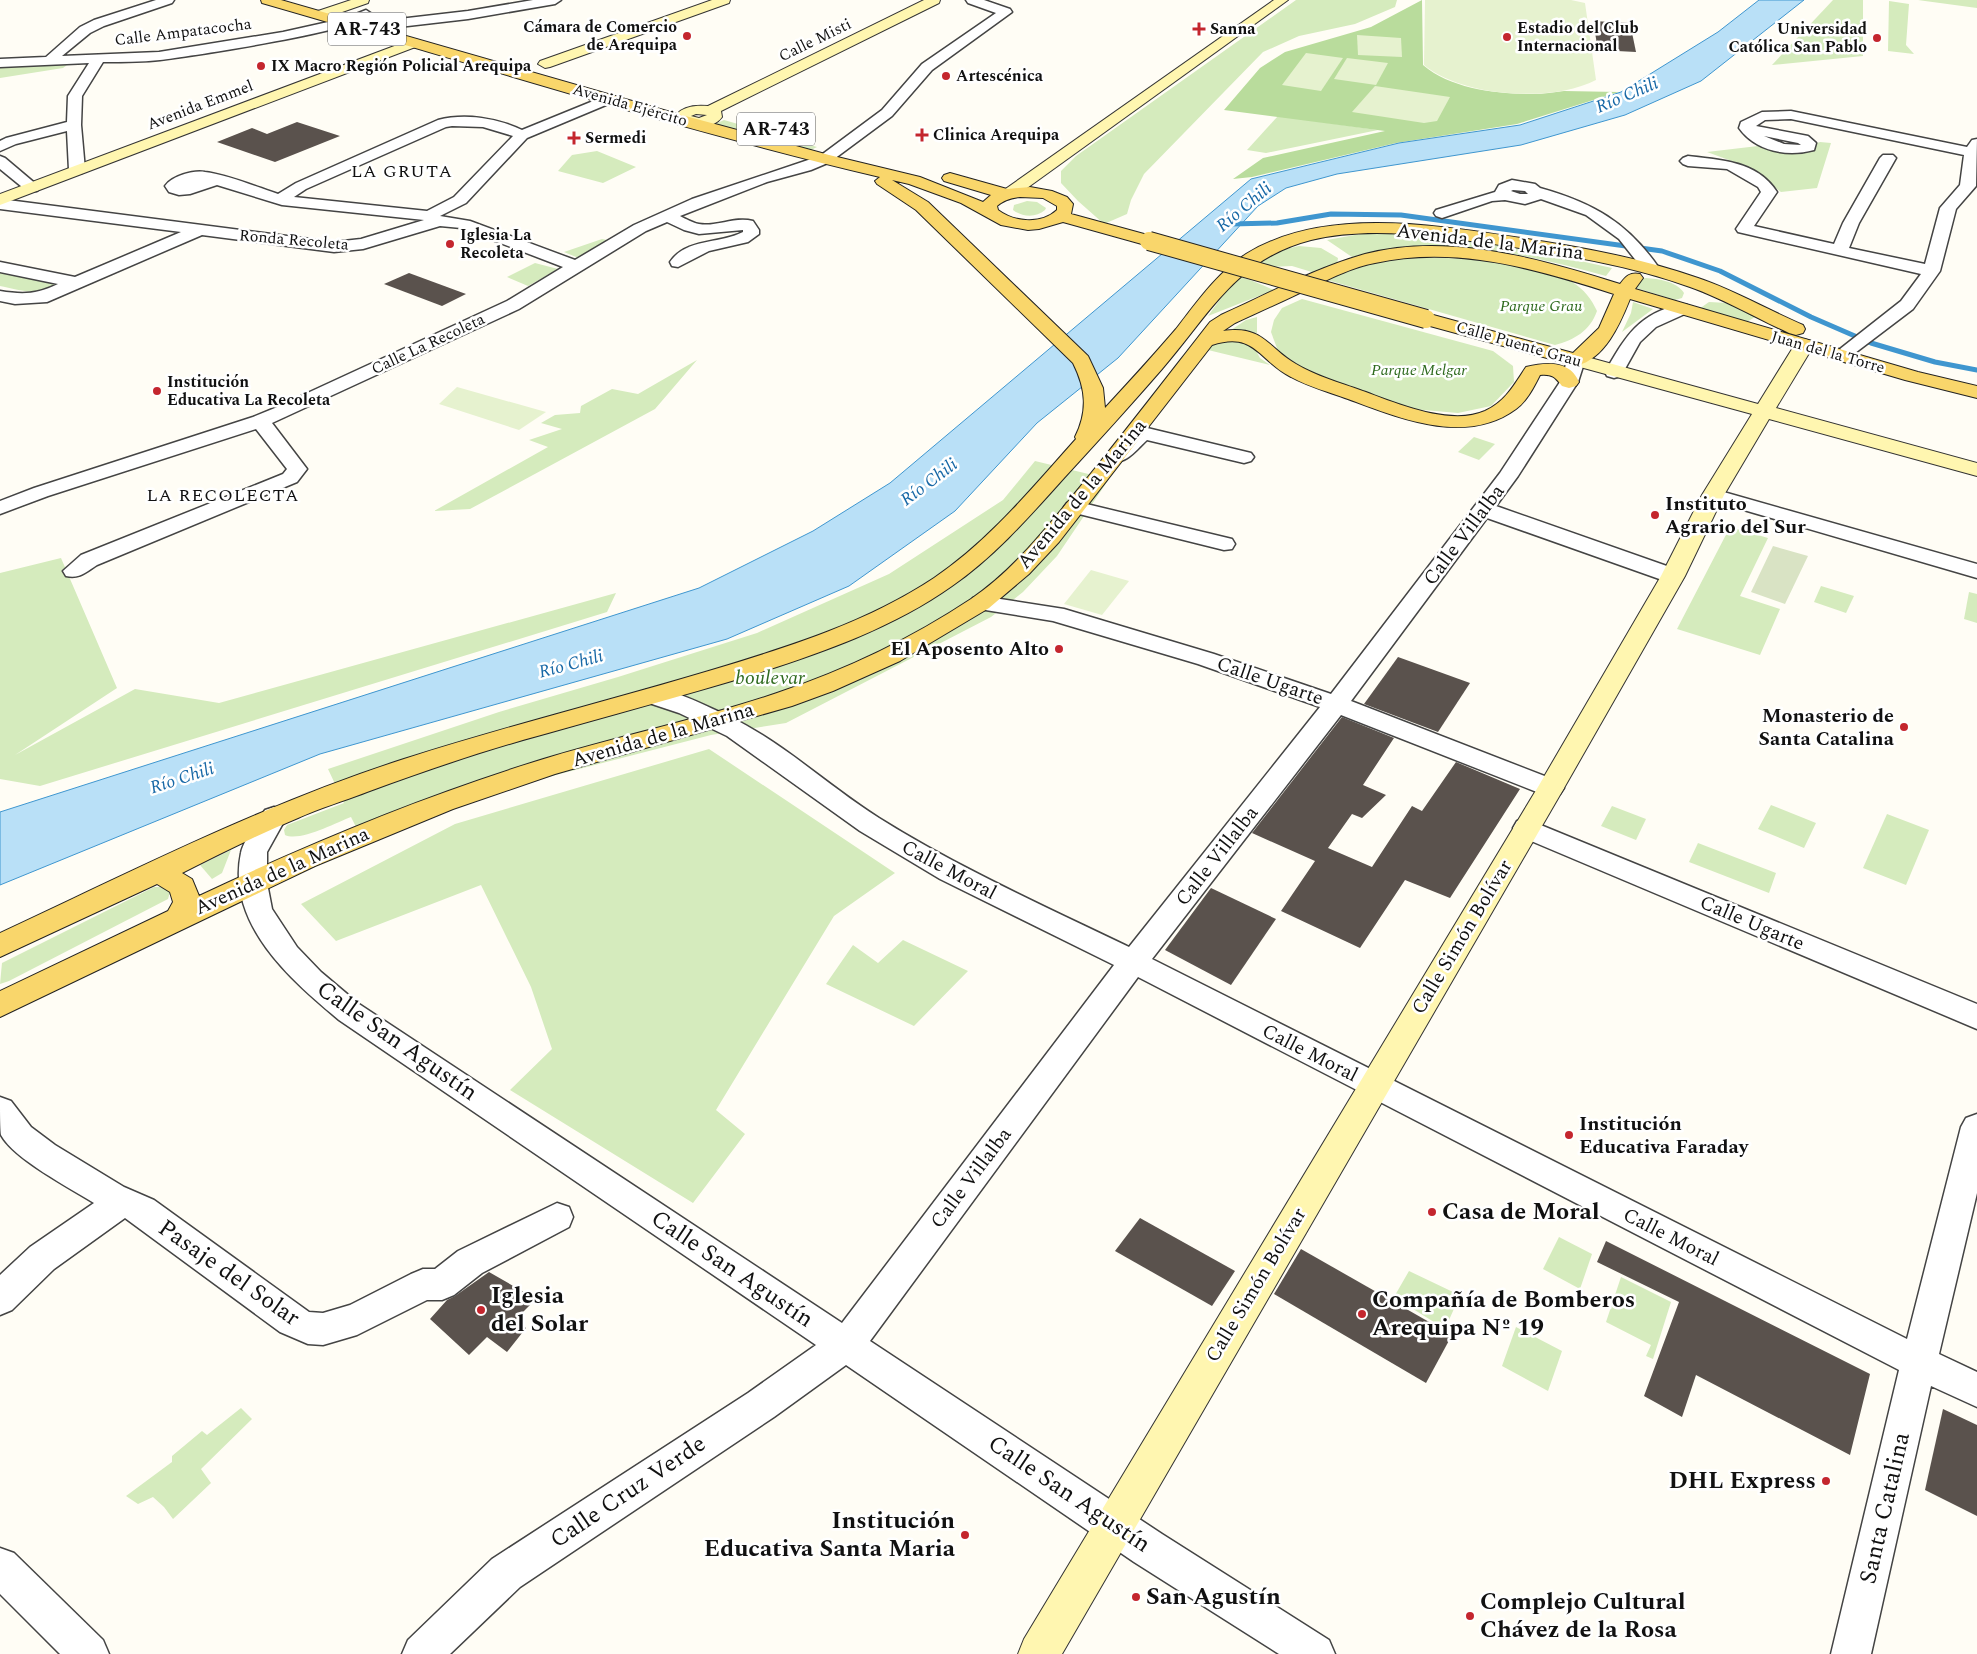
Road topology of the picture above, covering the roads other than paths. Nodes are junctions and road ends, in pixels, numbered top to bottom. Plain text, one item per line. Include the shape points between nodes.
1 (168, 0) edge
2 (267, 0) edge
3 (317, 0) edge
4 (363, 0) edge
5 (555, 0) edge
6 (724, 0) edge
7 (934, 0) edge
8 (972, 0) edge
9 (1282, 0) edge
10 (343, 7) junction
11 (366, 14) junction
12 (320, 15) junction
13 (389, 20) junction
14 (344, 23) junction
15 (430, 32) dead end
16 (413, 43) junction
17 (98, 59) junction
18 (49, 61) junction
19 (0, 62) edge
20 (538, 62) junction
21 (573, 72) dead end
22 (520, 73) junction
23 (608, 99) junction
24 (676, 101) dead end
25 (710, 111) junction
26 (729, 116) dead end
27 (687, 121) junction
28 (74, 125) junction
29 (1746, 128) dead end
30 (522, 135) junction
31 (0, 147) edge
32 (841, 148) junction
33 (1974, 148) edge
34 (823, 150) junction
35 (1062, 157) junction
36 (1888, 158) dead end
37 (0, 161) edge
38 (1688, 161) dead end
39 (77, 170) junction
40 (216, 180) dead end
41 (32, 188) junction
42 (1008, 194) junction
43 (1059, 199) junction
44 (0, 200) edge
45 (282, 200) junction
46 (0, 204) edge
47 (990, 212) junction
48 (1442, 213) dead end
49 (668, 216) junction
50 (1061, 216) junction
51 (434, 219) junction
52 (198, 231) junction
53 (1293, 240) junction
54 (1840, 250) junction
55 (1337, 256) junction
56 (678, 262) dead end
57 (578, 266) junction
58 (0, 267) edge
59 (1651, 268) junction
60 (1932, 270) junction
61 (1573, 275) junction
62 (1692, 281) joint
63 (77, 283) junction
64 (1623, 291) junction
65 (0, 296) edge
66 (1681, 309) junction
67 (1614, 316) junction
68 (1506, 340) junction
69 (1206, 341) junction
70 (1856, 344) junction
71 (1804, 345) junction
72 (1576, 360) junction
73 (1533, 371) junction
74 (1614, 372) junction
75 (1915, 373) junction
76 (1569, 382) junction
77 (1977, 382) edge
78 (1977, 392) edge
79 (1765, 412) junction
80 (260, 421) junction
81 (1077, 450) junction
82 (1244, 457) dead end
83 (1114, 459) junction
84 (1977, 470) edge
85 (1713, 495) junction
86 (0, 508) edge
87 (1074, 508) junction
88 (1483, 509) junction
89 (1224, 544) dead end
90 (74, 571) dead end
91 (1977, 571) edge
92 (1674, 576) junction
93 (981, 603) junction
94 (747, 668) junction
95 (655, 696) junction
96 (774, 703) junction
97 (1336, 704) junction
98 (716, 720) junction
99 (1550, 788) junction
100 (274, 816) junction
101 (1526, 828) junction
102 (156, 871) junction
103 (253, 883) junction
104 (178, 918) junction
105 (0, 946) edge
106 (1132, 962) junction
107 (0, 1005) edge
108 (1977, 1017) edge
109 (1374, 1086) junction
110 (0, 1110) edge
111 (1977, 1127) edge
112 (122, 1202) junction
113 (556, 1217) dead end
114 (0, 1299) edge
115 (846, 1345) junction
116 (1919, 1362) junction
117 (1977, 1390) edge
118 (1114, 1525) junction
119 (0, 1567) edge
120 (1855, 1652) edge
121 (89, 1654) edge
122 (422, 1654) edge
123 (1039, 1654) edge
124 (1315, 1654) edge

1 - 18 street via 85,30
2 - 12 main road, Avenida Ejército / AR-743
3 - 10 main road, AR-743
4 - 10 street
5 - 13 street via 487,12
6 - 20 street
7 - 25 street, Calle Misti
8 - 32 street via 1006,12 927,67 887,113
9 - 35 street
10 - 11 main road, AR-743
10 - 12 street
11 - 13 main road, AR-743
11 - 14 street, Calle Ampatacocha
12 - 14 main road, Avenida Ejército / AR-743
13 - 15 main road, AR-743
14 - 16 main road, Avenida Ejército / AR-743
14 - 17 street, Calle Ampatacocha via 159,56
16 - 22 main road, Avenida Ejército / AR-743
16 - 39 street, Avenida Emmel
17 - 18 street, Calle Ampatacocha
17 - 28 street via 75,96
18 - 19 street, Calle Ampatacocha
20 - 21 main road, Avenida Ejército
20 - 22 main road via 548,67 542,72
22 - 23 main road, Avenida Ejército / AR-743
23 - 27 main road, Avenida Ejército / AR-743
23 - 30 street
24 - 25 main road, Avenida Ejército / AR-743
25 - 26 main road, Avenida Ejército / AR-743
25 - 27 street, Calle Misti via 715,113 711,120
27 - 34 main road, Avenida Ejército / AR-743
28 - 31 street via 11,141
28 - 39 street
29 - 33 street via 1762,116 1791,115
30 - 45 street via 490,125 443,123 301,186
30 - 51 street via 460,200
32 - 34 main road, Avenida Ejército / AR-743
32 - 42 main road, Avenida Ejército / AR-743
33 - 60 street via 1968,186 1948,208
34 - 47 main road, Avenida Ejército / AR-743 via 856,164 950,193
34 - 49 street, Calle La Recoleta via 806,166 762,179
34 - 81 main road via 922,206 1081,360 1096,395 1090,429
35 - 42 street
35 - 43 street via 1049,178
36 - 54 street via 1851,223
37 - 41 street
38 - 54 street via 1731,165 1764,184 1769,192 1744,229
39 - 41 street, Avenida Emmel
40 - 45 street
41 - 44 street, Avenida Emmel
42 - 43 main road, AR-743 via 1041,193
42 - 47 main road via 990,203
43 - 50 main road via 1066,206
45 - 51 street
46 - 52 street, Ronda Recoleta
47 - 50 main road, AR-743 via 999,219 1022,224 1048,222
48 - 59 street via 1490,196 1506,194 1504,188 1512,185 1524,186 1592,212 1631,245
49 - 56 street via 687,226 703,229 736,223 747,224 752,230 744,238 701,249
49 - 57 street, Calle La Recoleta via 640,228
50 - 68 main road, Calle Puente Grau, bridge
51 - 52 street, Ronda Recoleta via 350,247
51 - 57 street, Ronda Recoleta via 464,224
52 - 63 street
53 - 55 main road via 1311,241
53 - 59 main road, Avenida de la Marina via 1359,229 1427,231 1570,251
53 - 81 main road, Avenida de la Marina via 1252,257 1232,275
54 - 60 street
55 - 61 main road, Avenida de la Marina via 1371,258 1440,252 1517,260
55 - 69 main road, Avenida de la Marina via 1221,323
57 - 80 street, Calle La Recoleta via 513,305
58 - 63 street
59 - 62 main road, Avenida de la Marina
59 - 64 main road via 1634,278
60 - 70 street via 1907,305
61 - 64 main road, Avenida de la Marina
61 - 67 main road via 1597,289 1610,302
62 - 70 main road, Juan del la Torre via 1789,326
63 - 65 street via 41,298
64 - 66 main road, Avenida de la Marina
64 - 67 main road
66 - 71 main road, Juan del la Torre
66 - 74 street via 1650,323 1633,339
67 - 72 main road via 1602,336
68 - 72 main road, Calle Puente Grau
68 - 73 main road via 1527,357
69 - 73 main road via 1230,335 1249,338 1262,344 1273,357 1305,377 1398,411 1440,421 1473,419 1501,410 1513,401
69 - 83 main road, Avenida de la Marina
70 - 75 main road, Juan del la Torre
71 - 75 main road, Juan del la Torre
71 - 79 street, Calle Simón Bolívar
72 - 74 street, Calle Puente Grau
72 - 76 street, Calle Villalba
73 - 76 main road via 1555,370 1564,373
74 - 79 street, Calle Puente Grau
75 - 77 main road, Juan del la Torre
75 - 78 main road, Juan del la Torre
76 - 88 street, Calle Villalba
79 - 84 street, Calle Puente Grau
79 - 85 street, Calle Simón Bolívar
80 - 86 street, Calle La Recoleta
80 - 90 street via 297,469 290,478 89,560
81 - 94 main road, Avenida de la Marina via 1010,525 942,583 847,633
82 - 83 street via 1143,433
83 - 87 main road, Avenida de la Marina
85 - 91 street
85 - 92 street, Calle Simón Bolívar
87 - 89 street
87 - 93 main road, Avenida de la Marina via 1021,569
88 - 92 street
88 - 97 street, Calle Villalba
92 - 99 street, Calle Simón Bolívar
93 - 96 main road, Avenida de la Marina via 891,656
93 - 97 street, Calle Ugarte via 1056,614 1215,661
94 - 95 main road, Avenida de la Marina
94 - 96 main road via 742,675 742,690 750,697
95 - 98 street, Calle Moral
95 - 100 main road, Avenida de la Marina via 530,729 411,766
96 - 98 main road, Avenida de la Marina
97 - 99 street, Calle Ugarte
97 - 106 street, Calle Villalba
98 - 103 main road, Avenida de la Marina via 546,768 443,802
98 - 106 street, Calle Moral via 766,750 917,855
99 - 101 street, Calle Simón Bolívar
100 - 102 main road, Avenida de la Marina
100 - 103 street, Calle San Agustín via 254,852
101 - 108 street, Calle Ugarte
101 - 109 street, Calle Simón Bolívar
102 - 104 main road via 182,886 187,902
102 - 105 main road, Avenida de la Marina
103 - 104 main road, Avenida de la Marina
103 - 115 street, Calle San Agustín via 258,911 286,955 349,1012
104 - 107 main road, Avenida de la Marina
106 - 109 street, Calle Moral
106 - 115 street, Calle Villalba
109 - 116 street, Calle Moral
109 - 118 street, Calle Simón Bolívar
110 - 112 street, Pasaje del Solar via 11,1127 30,1145
111 - 116 street, Santa Catalina
112 - 113 street, Pasaje del Solar via 142,1210 292,1321 315,1329 344,1324 368,1315 423,1285 442,1284 470,1262
112 - 114 street via 41,1259
115 - 118 street, Calle San Agustín
115 - 122 street, Calle Cruz Verde via 506,1573
116 - 117 street, Calle Moral
116 - 120 street, Santa Catalina
118 - 123 street, Calle Simón Bolívar
118 - 124 street, Calle San Agustín
119 - 121 street

